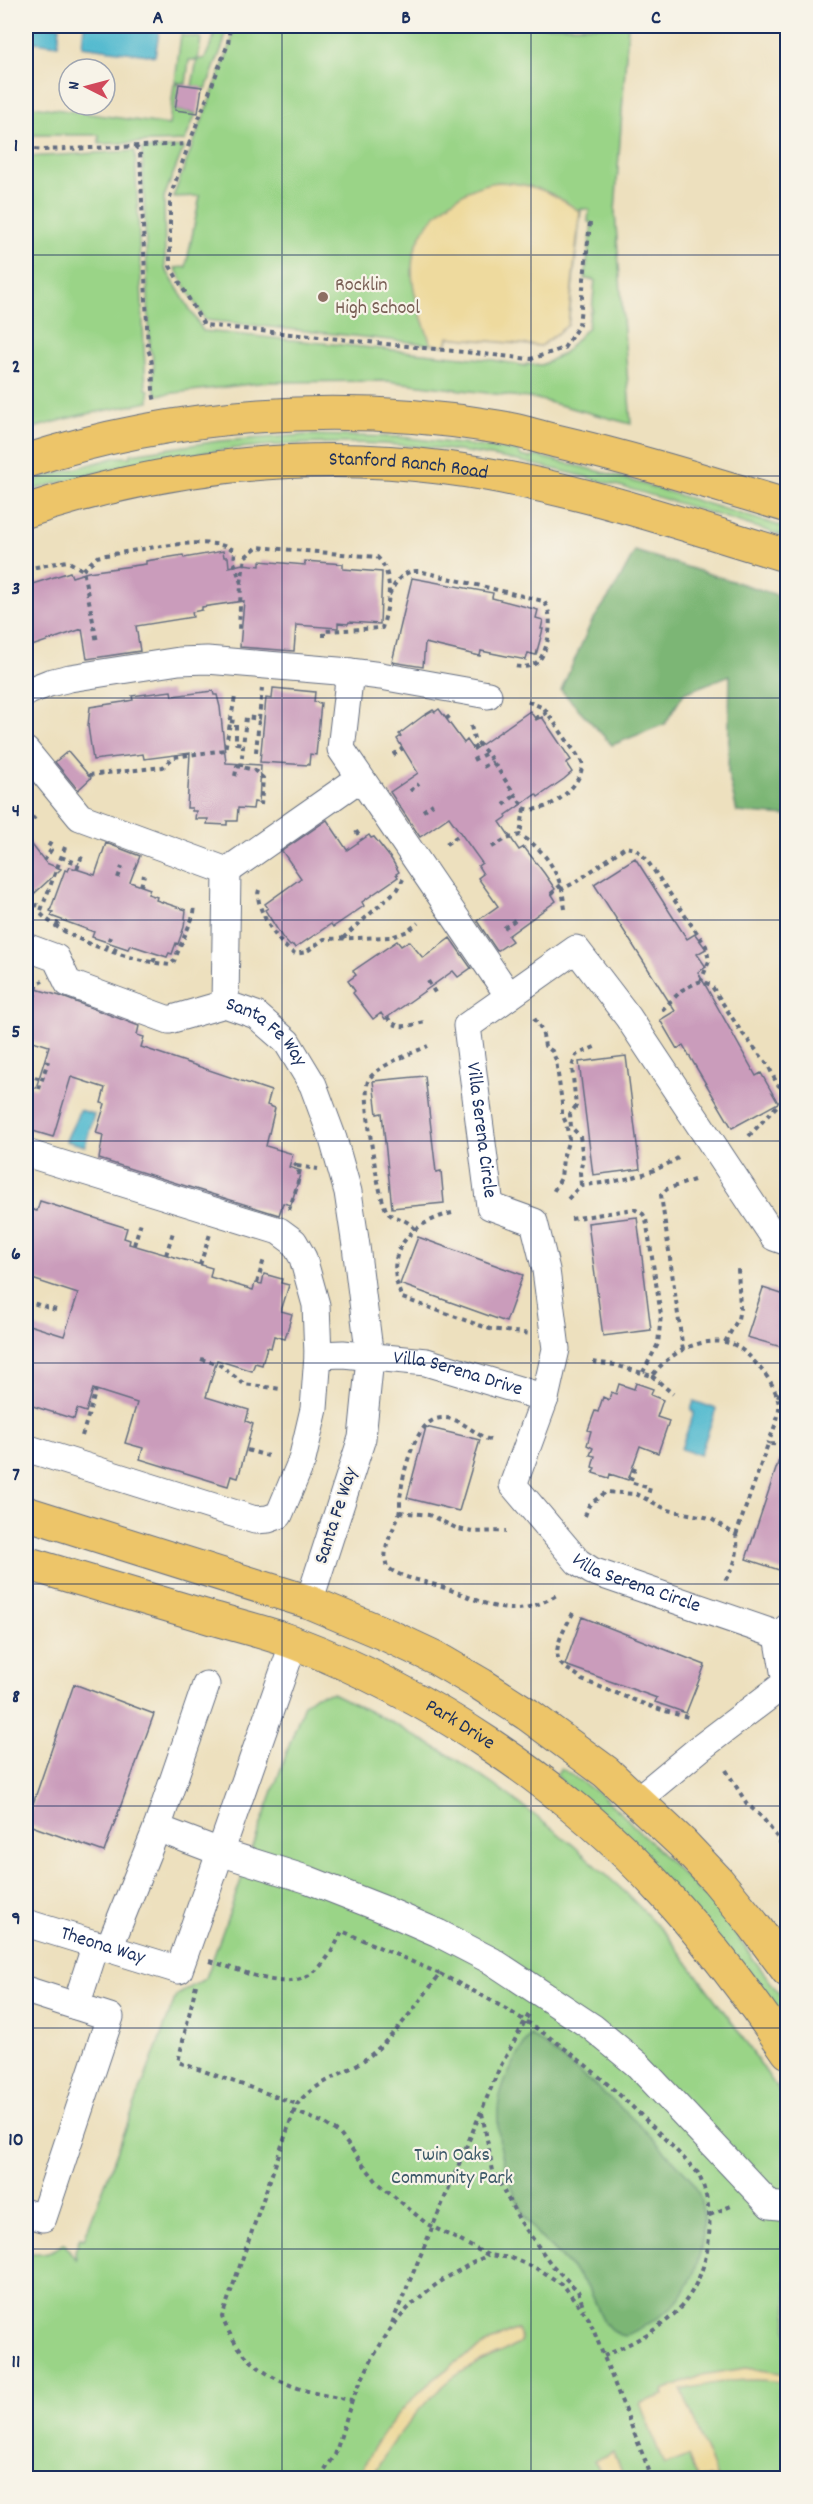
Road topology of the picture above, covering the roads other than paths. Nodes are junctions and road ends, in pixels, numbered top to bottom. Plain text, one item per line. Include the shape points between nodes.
1 (26, 461) edge
2 (788, 506) edge
3 (26, 511) edge
4 (788, 556) edge
5 (350, 672) junction
6 (26, 692) edge
7 (488, 695) dead end
8 (26, 751) edge
9 (360, 778) junction
10 (227, 871) junction
11 (26, 947) edge
12 (509, 996) junction
13 (225, 1004) junction
14 (26, 1153) edge
15 (788, 1242) edge
16 (318, 1355) junction
17 (370, 1358) junction
18 (545, 1398) junction
19 (26, 1448) edge
20 (26, 1513) edge
21 (26, 1561) edge
22 (309, 1602) junction
23 (783, 1631) edge
24 (294, 1642) junction
25 (787, 1683) edge
26 (206, 1685) dead end
27 (565, 1741) junction
28 (636, 1801) junction
29 (157, 1828) junction
30 (220, 1852) junction
31 (26, 1923) edge
32 (102, 1946) junction
33 (788, 1971) edge
34 (26, 1990) edge
35 (76, 2006) junction
36 (788, 2052) edge
37 (788, 2207) edge
38 (26, 2213) edge

1 - 2 main road via 135,432 195,422 297,415 399,416 500,427 598,450
3 - 4 main road, Stanford Ranch Road via 109,487 203,468 300,461 397,462 542,485
5 - 6 street via 179,661 70,678
5 - 7 street
5 - 9 street via 341,749
8 - 10 street via 80,817
9 - 10 street
9 - 12 street
10 - 13 street, Santa Fe Way
11 - 13 street via 56,958 68,982 169,1020
12 - 15 street, Villa Serena Circle via 576,949 628,1017 774,1236
12 - 18 street, Villa Serena Circle via 467,1026 490,1206 534,1222 546,1270 556,1349
13 - 17 street, Santa Fe Way via 256,1015 287,1042 313,1085 348,1192
14 - 16 street via 282,1233 294,1242 303,1258 316,1305
16 - 17 street
16 - 19 street via 314,1408 302,1460 279,1515 268,1519 255,1520
17 - 18 street, Villa Serena Drive via 426,1362
17 - 22 street, Santa Fe Way via 362,1438
18 - 23 street, Villa Serena Circle via 513,1485 578,1562 592,1571
20 - 22 main road
21 - 22 main road via 84,1563 285,1625 297,1622
21 - 24 main road, Park Drive
22 - 27 main road via 434,1658
23 - 25 street, Villa Serena Circle
24 - 27 main road via 321,1635 356,1648 436,1689 522,1745
24 - 30 street
24 - 36 main road, Park Drive via 381,1682 460,1726 520,1765 579,1812 660,1889 708,1943
25 - 28 street, Villa Serena Circle
26 - 29 street
27 - 28 main road
28 - 33 main road via 717,1880
29 - 30 street
29 - 32 street
30 - 32 street, Theona Way via 187,1976
30 - 37 street via 372,1905 492,1961 591,2027 638,2065 770,2205
31 - 32 street, Theona Way
32 - 35 street
34 - 35 street
35 - 38 street via 110,2017 43,2218

